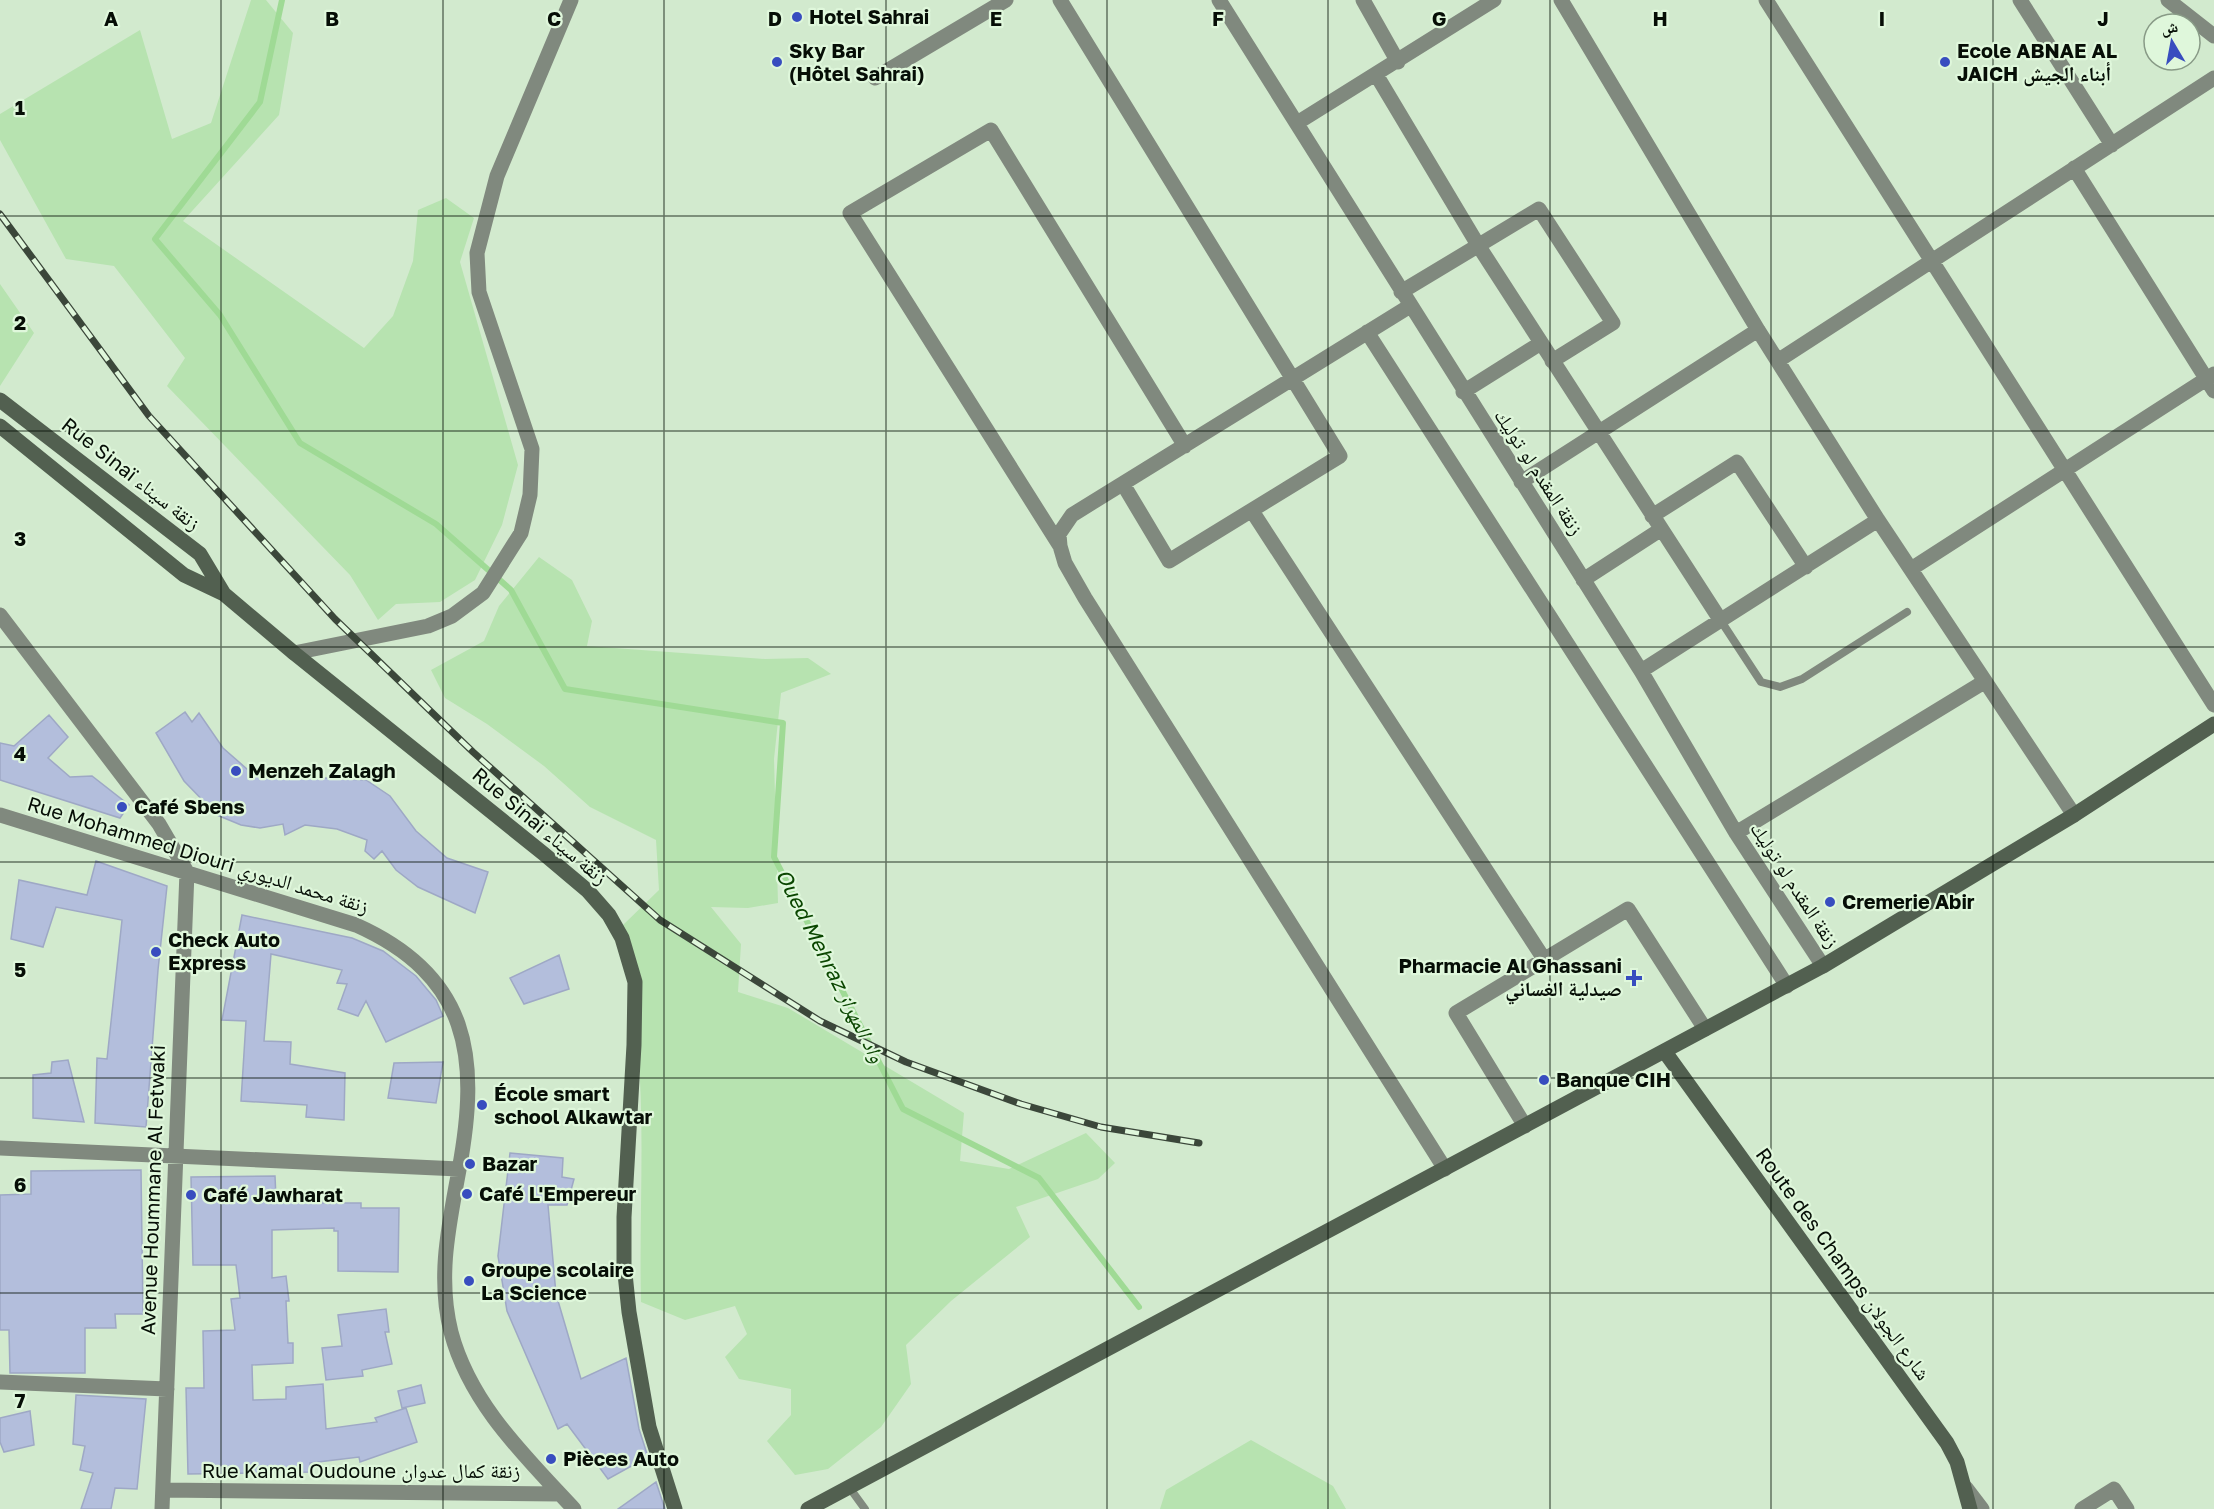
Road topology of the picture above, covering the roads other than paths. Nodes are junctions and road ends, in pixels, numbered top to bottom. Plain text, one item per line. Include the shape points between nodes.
1 (571, 0) edge
2 (1006, 0) edge
3 (1060, 0) edge
4 (1219, 0) edge
5 (1363, 0) edge
6 (1494, 0) edge
7 (1561, 0) edge
8 (2020, 0) edge
9 (2168, 0) edge
10 (1773, 2) edge
11 (2214, 36) edge
12 (1398, 62) junction
13 (1377, 76) junction
14 (875, 78) dead end
15 (2214, 78) edge
16 (1297, 123) junction
17 (2112, 145) junction
18 (2074, 168) junction
19 (1478, 245) junction
20 (1933, 261) junction
21 (1401, 292) junction
22 (1410, 306) junction
23 (1758, 330) junction
24 (1367, 332) junction
25 (1541, 343) junction
26 (1779, 360) junction
27 (1552, 361) junction
28 (1292, 379) junction
29 (2212, 381) edge
30 (1463, 392) junction
31 (0, 400) edge
32 (0, 426) edge
33 (1598, 433) junction
34 (1185, 446) junction
35 (2066, 470) junction
36 (1521, 482) junction
37 (1123, 484) junction
38 (1252, 511) junction
39 (1652, 516) junction
40 (1878, 520) junction
41 (1660, 530) junction
42 (1060, 546) junction
43 (1806, 567) junction
44 (1911, 569) junction
45 (1583, 580) junction
46 (224, 594) junction
47 (1907, 612) dead end
48 (0, 615) edge
49 (1721, 621) junction
50 (294, 653) junction
51 (1641, 671) junction
52 (1984, 682) junction
53 (2214, 705) edge
54 (2214, 723) edge
55 (0, 815) edge
56 (2074, 815) junction
57 (1736, 833) junction
58 (187, 872) junction
59 (1544, 959) junction
60 (1823, 966) junction
61 (1787, 986) junction
62 (1705, 1029) junction
63 (1665, 1052) junction
64 (1525, 1126) junction
65 (0, 1148) edge
66 (174, 1154) junction
67 (459, 1169) junction
68 (1445, 1169) junction
69 (0, 1382) edge
70 (167, 1389) junction
71 (849, 1487) junction
72 (1966, 1488) junction
73 (163, 1490) junction
74 (560, 1494) junction
75 (162, 1509) edge
76 (574, 1509) edge
77 (675, 1509) edge
78 (808, 1509) edge
79 (865, 1509) edge
80 (1970, 1509) edge
81 (1982, 1509) edge
82 (2082, 1509) edge
83 (2127, 1509) edge

1 - 50 street via 497,176 477,253 479,292 532,449 530,495 520,533 491,581 470,605 428,626
2 - 14 street
3 - 28 street
4 - 16 street, زنقة المقدم لو توليك
5 - 12 street
6 - 12 street
7 - 23 street
8 - 17 street
9 - 11 street
10 - 20 street
12 - 13 street
13 - 16 street
13 - 19 street
15 - 17 street
16 - 21 street, زنقة المقدم لو توليك
17 - 18 street
18 - 20 street
18 - 29 street
19 - 21 street
19 - 25 street
19 - 27 street via 1539,209 1613,323
20 - 26 street
20 - 35 street
21 - 22 street, زنقة المقدم لو توليك
22 - 24 street
22 - 30 street, زنقة المقدم لو توليك
23 - 26 street
23 - 33 street
24 - 28 street
24 - 61 street
25 - 27 street
25 - 30 street
26 - 40 street
27 - 33 street
28 - 34 street
28 - 38 street via 1340,456
29 - 35 street
30 - 36 street, زنقة المقدم لو توليك
31 - 46 street, Rue Sinaï زنقة سيناء via 200,554
32 - 46 street, Rue Sinaï زنقة سيناء via 184,575
33 - 36 street
33 - 39 street
34 - 37 street
34 - 42 street via 991,130 850,213
35 - 44 street
35 - 53 street
36 - 45 street, زنقة المقدم لو توليك
37 - 38 street via 1169,561
37 - 42 street via 1072,515 1059,534
38 - 59 street
39 - 41 street
39 - 43 street via 1737,462
40 - 43 street
40 - 44 street
41 - 45 street
41 - 49 street
42 - 68 street via 1085,598
43 - 49 street
44 - 52 street
45 - 51 street, زنقة المقدم لو توليك
46 - 50 street, Rue Sinaï زنقة سيناء
47 - 49 lane via 1802,679 1780,687 1761,682
48 - 58 street via 153,816
49 - 51 street
50 - 77 street, Rue Sinaï زنقة سيناء via 588,891 622,938 635,982 636,1013 624,1264 641,1389 659,1464
51 - 57 street, زنقة المقدم لو توليك
52 - 56 street
52 - 57 street
54 - 56 street
55 - 58 street, Rue Mohammed Diouri زنقة محمد الديوري
56 - 60 street
57 - 60 street, زنقة المقدم لو توليك
58 - 66 street, Avenue Hoummane Al Fetwaki
58 - 67 street, Rue Mohammed Diouri زنقة محمد الديوري via 356,925 385,938 435,978 452,1007 463,1039 467,1083
59 - 62 street via 1628,909
59 - 64 street via 1456,1014
60 - 61 street
61 - 62 street
62 - 63 street
63 - 64 street
63 - 72 street, Route des Champs شارع الجولان via 1947,1443
64 - 68 street
65 - 66 street
66 - 67 street
66 - 70 street, Avenue Hoummane Al Fetwaki
67 - 74 street, Rue Mohammed Diouri زنقة محمد الديوري via 444,1261 451,1332 480,1399 499,1427
68 - 71 street
69 - 70 street
70 - 73 street, Avenue Hoummane Al Fetwaki
71 - 78 street
71 - 79 lane
72 - 80 street, Route des Champs شارع الجولان
72 - 81 street
73 - 74 street, Rue Kamal Oudoune زنقة كمال عدوان
73 - 75 street, Avenue Hoummane Al Fetwaki
74 - 76 street, Rue Mohammed Diouri زنقة محمد الديوري
82 - 83 street via 2114,1489

